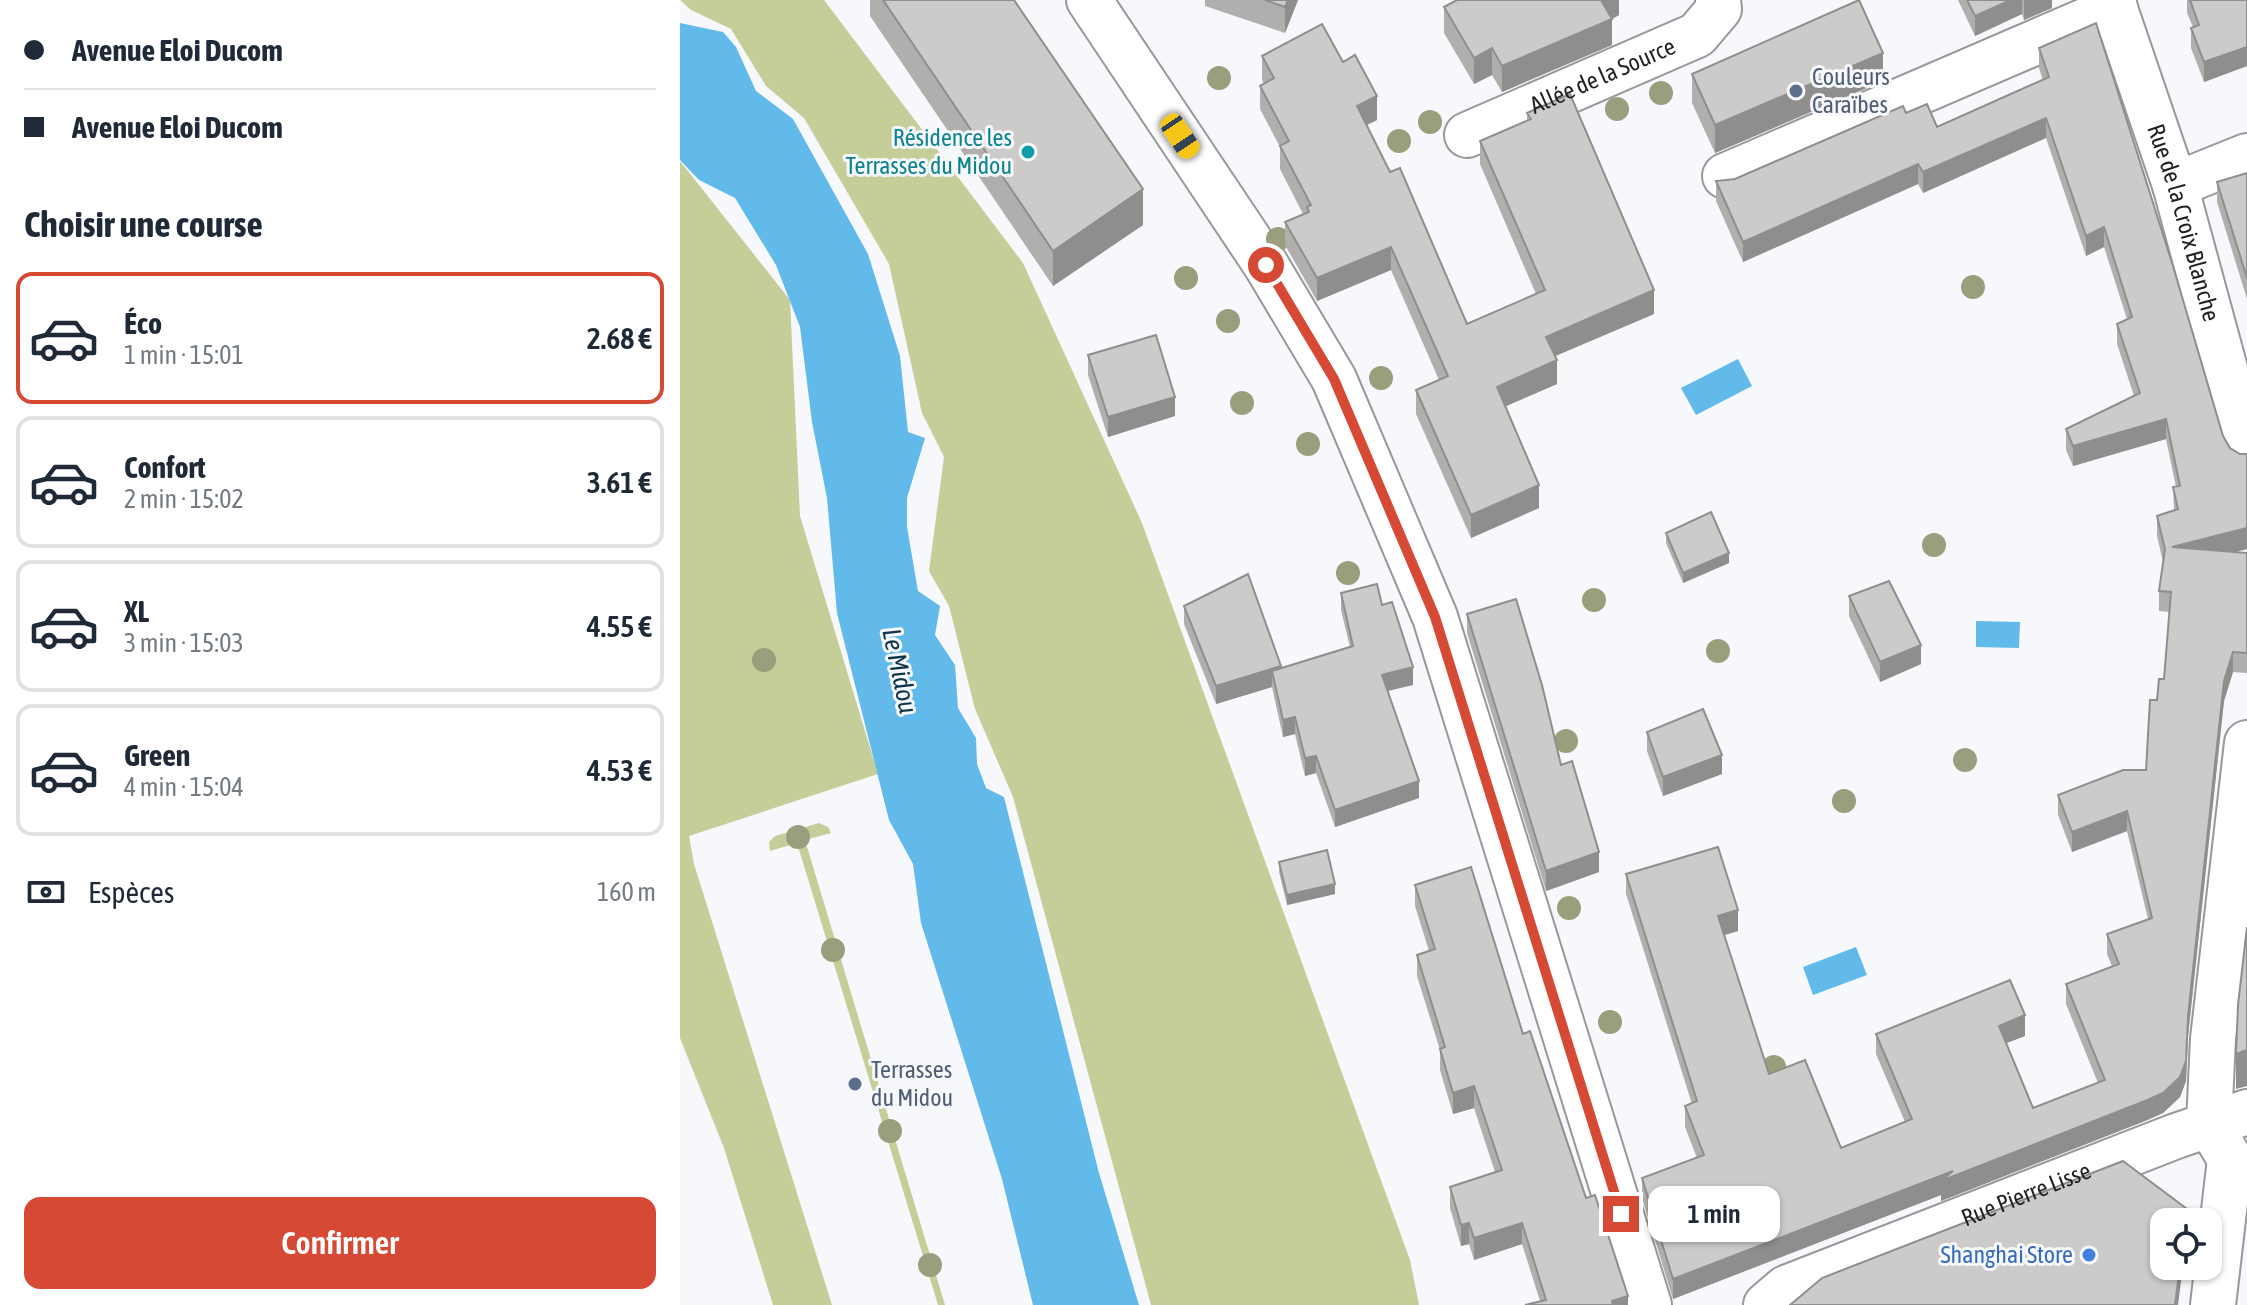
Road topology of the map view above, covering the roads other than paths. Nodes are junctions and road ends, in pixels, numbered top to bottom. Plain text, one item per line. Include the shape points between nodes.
1 (1089, 0) edge
2 (1718, 0) edge
3 (2113, 4) edge
4 (1467, 135) dead end
5 (2247, 156) edge
6 (1725, 176) dead end
7 (2175, 185) junction
8 (2247, 450) edge
9 (2247, 743) edge
10 (2243, 807) edge
11 (2228, 1118) edge
12 (1649, 1305) edge
13 (1766, 1305) edge
14 (2213, 1305) edge

1 - 12 street via 1266,265 1334,379 1435,617
2 - 4 street, Allée de la Source via 1719,9 1697,35
3 - 6 street
3 - 7 street, Rue de la Croix Blanche
5 - 7 street
7 - 8 street, Rue de la Croix Blanche
9 - 10 street
10 - 11 street via 2213,1039
11 - 13 street, Rue Pierre Lisse via 1786,1288
11 - 14 street via 2230,1159

